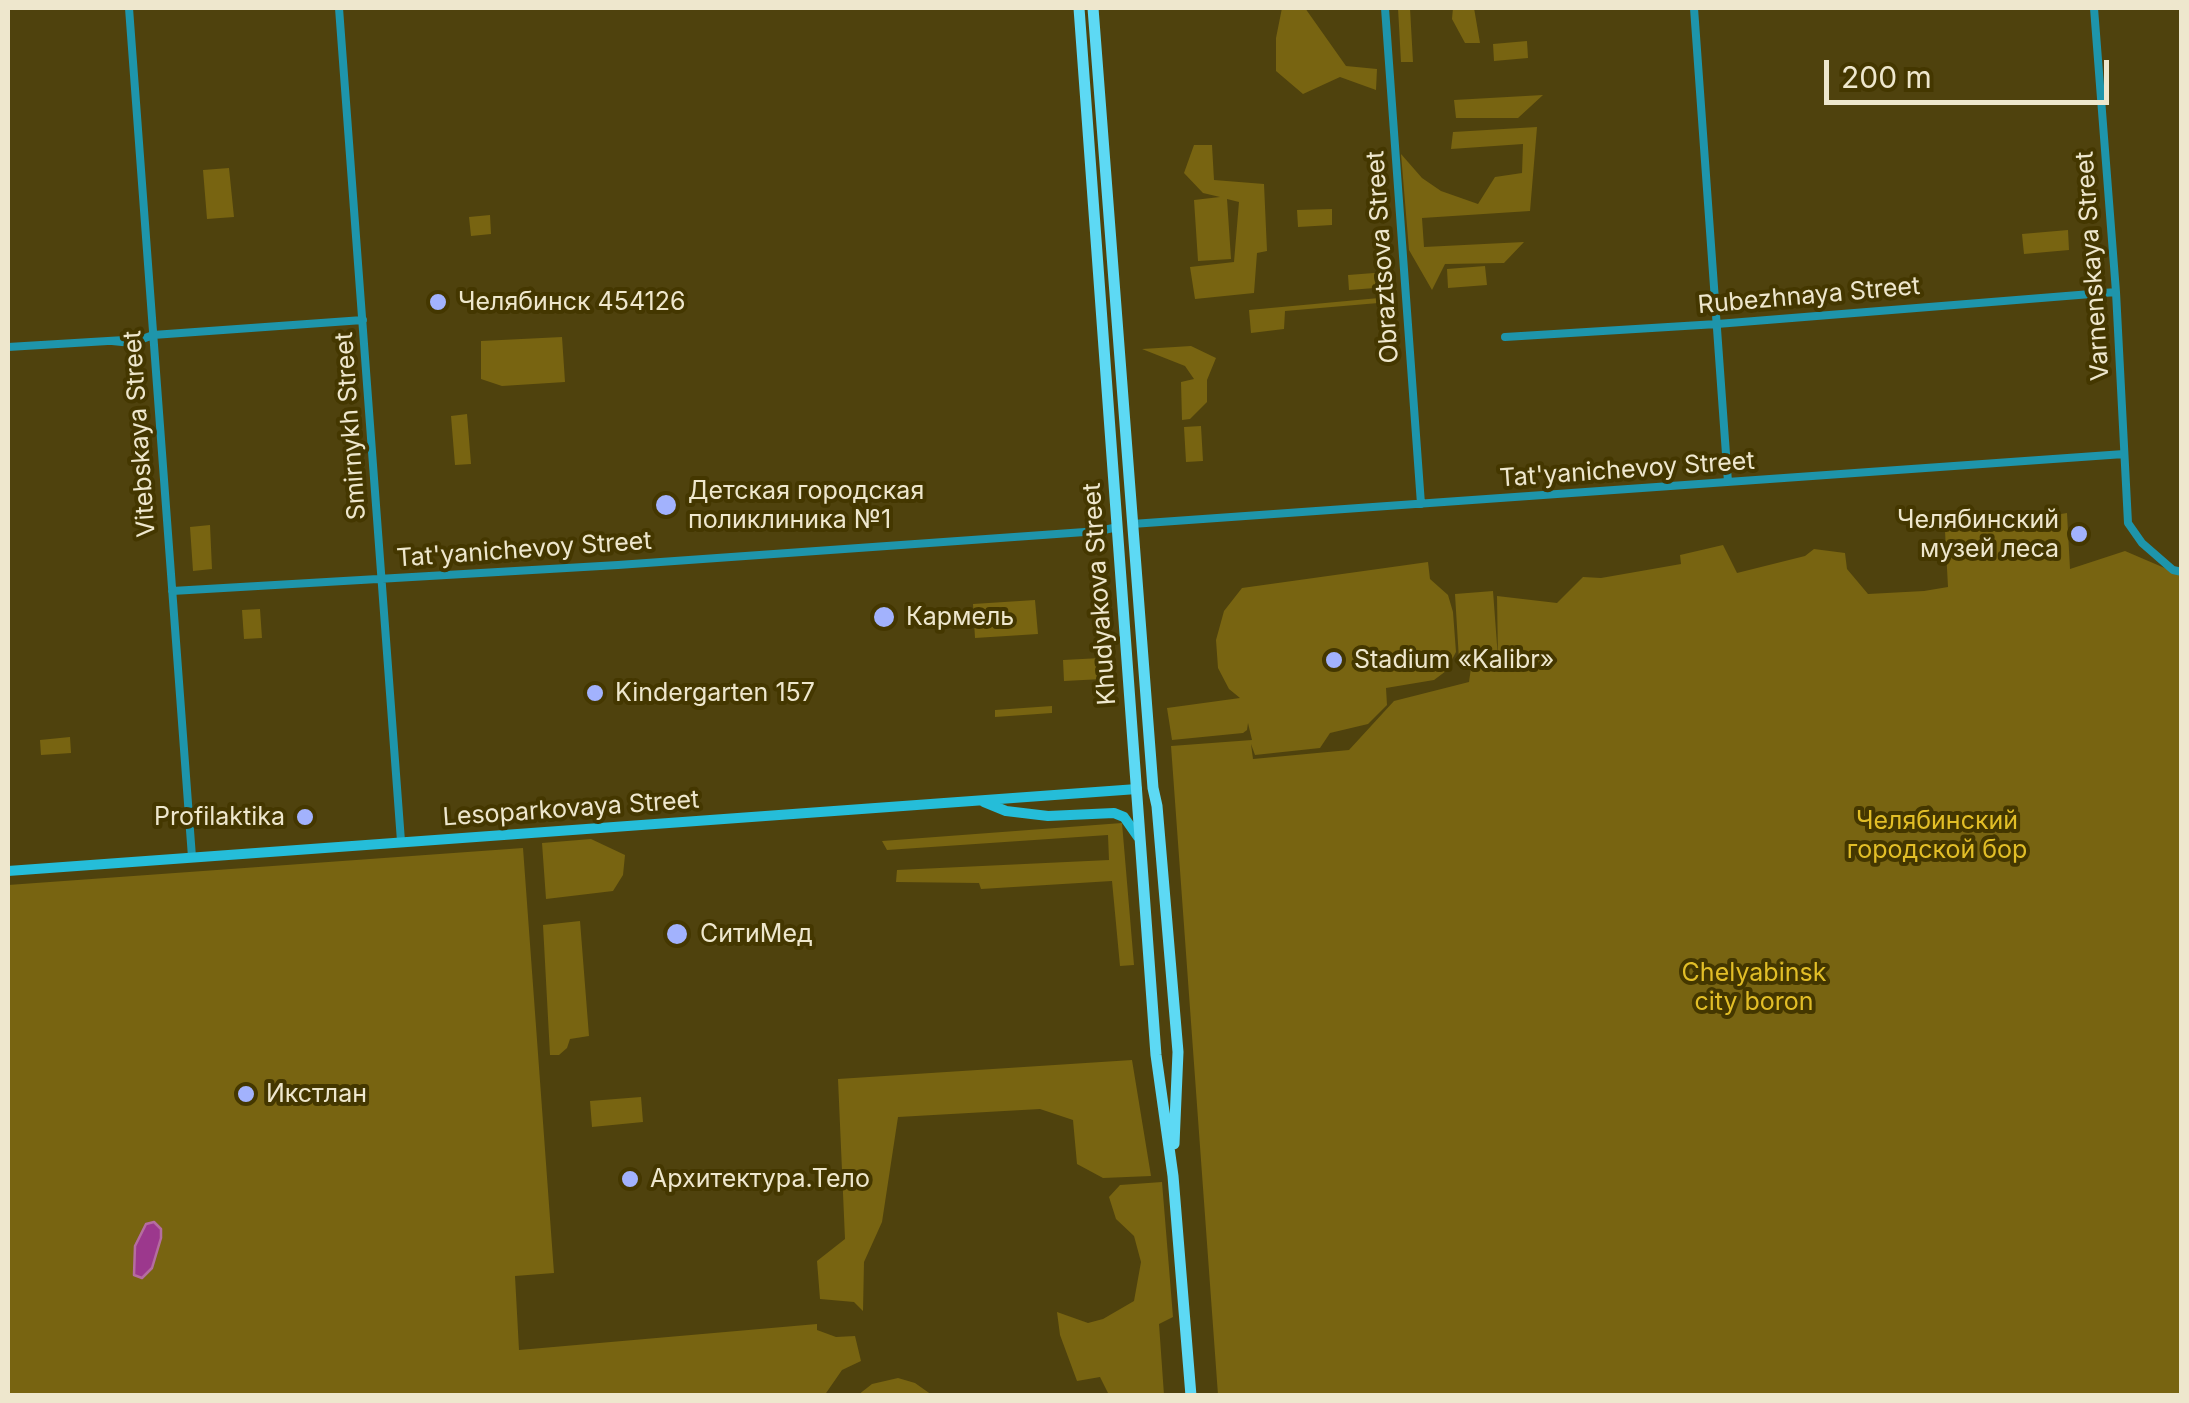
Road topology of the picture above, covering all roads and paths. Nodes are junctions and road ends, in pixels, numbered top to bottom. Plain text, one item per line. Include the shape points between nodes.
1 (129, 8) edge
2 (339, 8) edge
3 (1079, 8) edge
4 (1093, 8) edge
5 (1385, 8) edge
6 (1694, 8) edge
7 (2094, 8) edge
8 (2116, 292) junction
9 (363, 320) junction
10 (1718, 324) junction
11 (153, 335) junction
12 (1505, 336) dead end
13 (8, 347) edge
14 (2124, 454) junction
15 (1728, 482) junction
16 (1420, 504) junction
17 (1132, 524) junction
18 (1118, 527) junction
19 (2182, 572) edge
20 (384, 579) junction
21 (172, 591) junction
22 (1152, 788) junction
23 (1137, 789) junction
24 (978, 800) junction
25 (402, 841) junction
26 (1142, 844) junction
27 (192, 857) junction
28 (8, 871) edge
29 (1173, 1176) junction
30 (1190, 1396) edge

1 - 11 street, Vitebskaya Street
2 - 9 street, Smirnykh Street
3 - 18 main road, Khudyakova Street
4 - 17 main road, Khudyakova Street
5 - 16 street, Obraztsova Street
6 - 10 street
7 - 8 street, Varnenskaya Street
8 - 10 street, Rubezhnaya Street
8 - 14 street, Varnenskaya Street
9 - 11 street
9 - 20 street, Smirnykh Street
10 - 12 street, Rubezhnaya Street
10 - 15 street
11 - 13 street via 132,343
11 - 21 street, Vitebskaya Street
14 - 15 street, Tat'yanichevoy Street
14 - 19 street, Varnenskaya Street via 2128,523 2142,543
15 - 16 street, Tat'yanichevoy Street
16 - 17 street, Tat'yanichevoy Street
17 - 18 main road
17 - 22 main road, Khudyakova Street
18 - 20 street, Tat'yanichevoy Street
18 - 23 main road, Khudyakova Street
20 - 21 street, Tat'yanichevoy Street
20 - 25 street, Smirnykh Street
21 - 27 street, Vitebskaya Street
22 - 23 main road
22 - 29 main road, Khudyakova Street via 1178,1052
23 - 24 main road, Lesoparkovaya Street
23 - 26 main road, Khudyakova Street
24 - 25 main road, Lesoparkovaya Street
24 - 26 main road via 1036,815 1114,813 1132,824
25 - 27 main road, Lesoparkovaya Street
26 - 29 main road, Khudyakova Street via 1156,1055
27 - 28 main road, Lesoparkovaya Street
29 - 30 main road, Khudyakova Street

